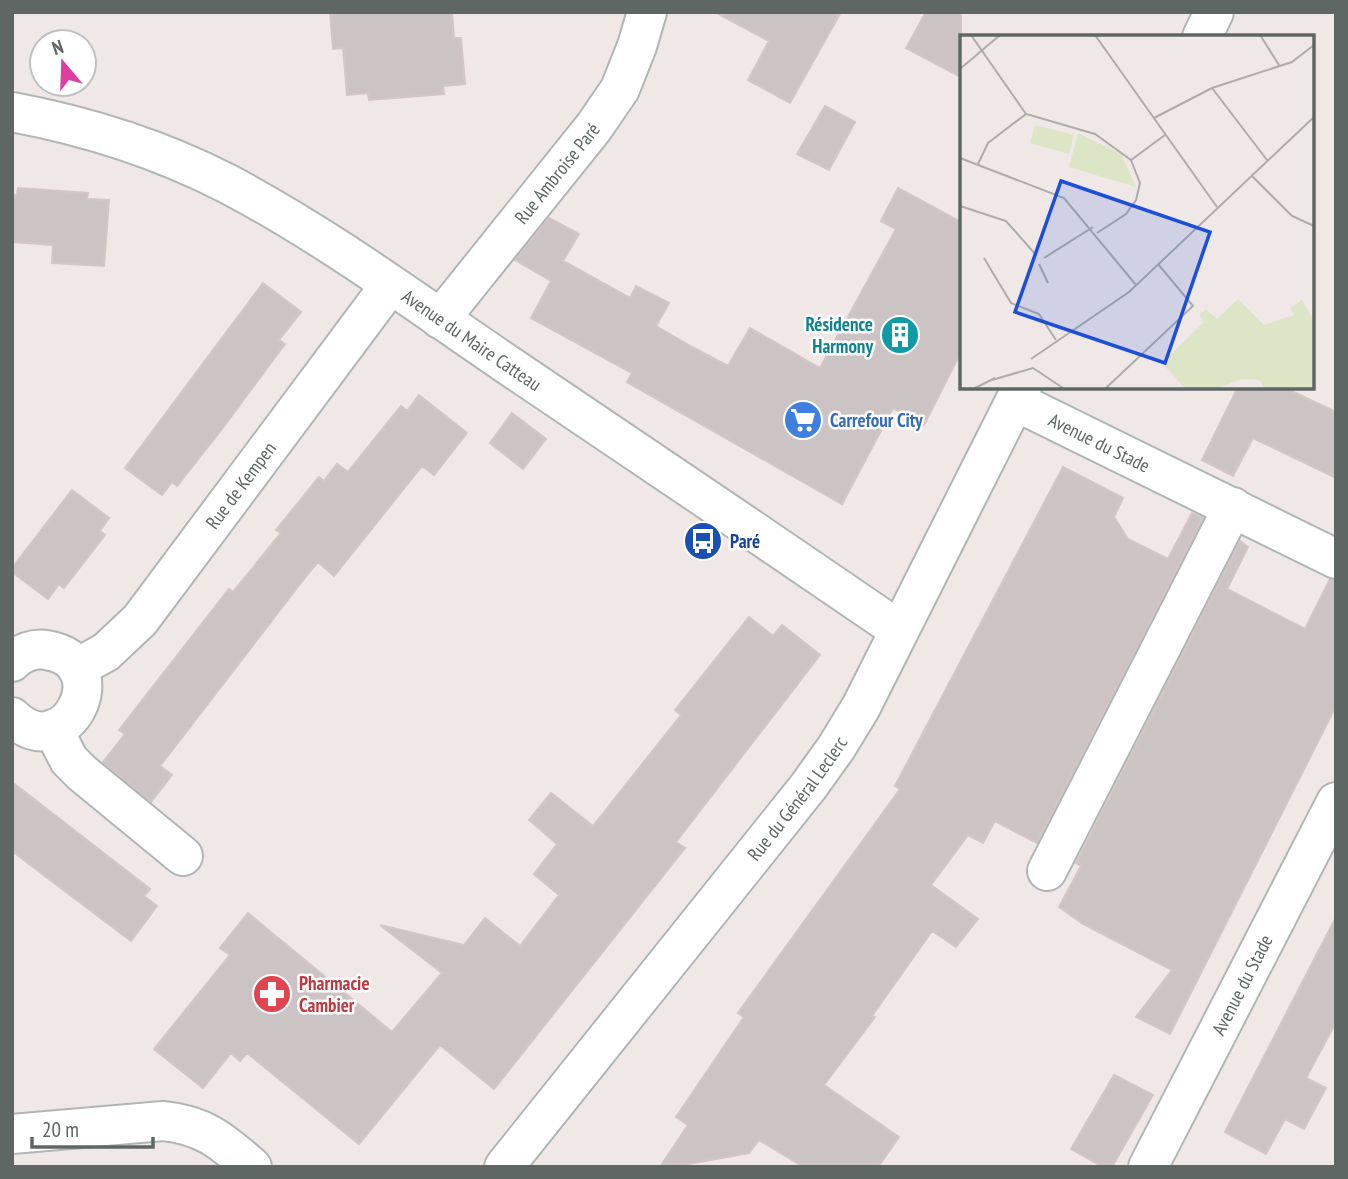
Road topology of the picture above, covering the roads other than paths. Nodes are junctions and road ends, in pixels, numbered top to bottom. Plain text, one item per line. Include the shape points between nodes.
1 (647, 12) edge
2 (1214, 12) edge
3 (1203, 35) edge
4 (12, 112) edge
5 (390, 285) junction
6 (440, 319) junction
7 (1018, 394) edge
8 (1233, 508) junction
9 (1336, 559) edge
10 (899, 630) junction
11 (12, 662) edge
12 (77, 668) junction
13 (12, 717) edge
14 (53, 729) junction
15 (1336, 802) edge
16 (183, 856) dead end
17 (1046, 871) dead end
18 (12, 1134) edge
19 (252, 1167) edge
20 (504, 1167) edge
21 (1148, 1167) edge

1 - 6 street, Rue Ambroise Paré via 620,89
2 - 3 street
4 - 5 street, Avenue du Maire Catteau via 76,125 187,165 259,203
5 - 6 street, Avenue du Maire Catteau
5 - 12 street, Rue de Kempen via 140,620 106,652
6 - 10 street, Avenue du Maire Catteau
7 - 8 street, Avenue du Stade
7 - 10 street, Rue du Général Leclerc
8 - 9 street, Avenue du Stade
8 - 17 street
10 - 20 street, Rue du Général Leclerc via 861,707 808,787
11 - 12 street via 41,649 61,654
12 - 14 street via 82,680 80,705 74,716
13 - 14 street via 26,727
14 - 16 street via 69,760 82,773
15 - 21 street, Avenue du Stade
18 - 19 street via 179,1123 212,1134

